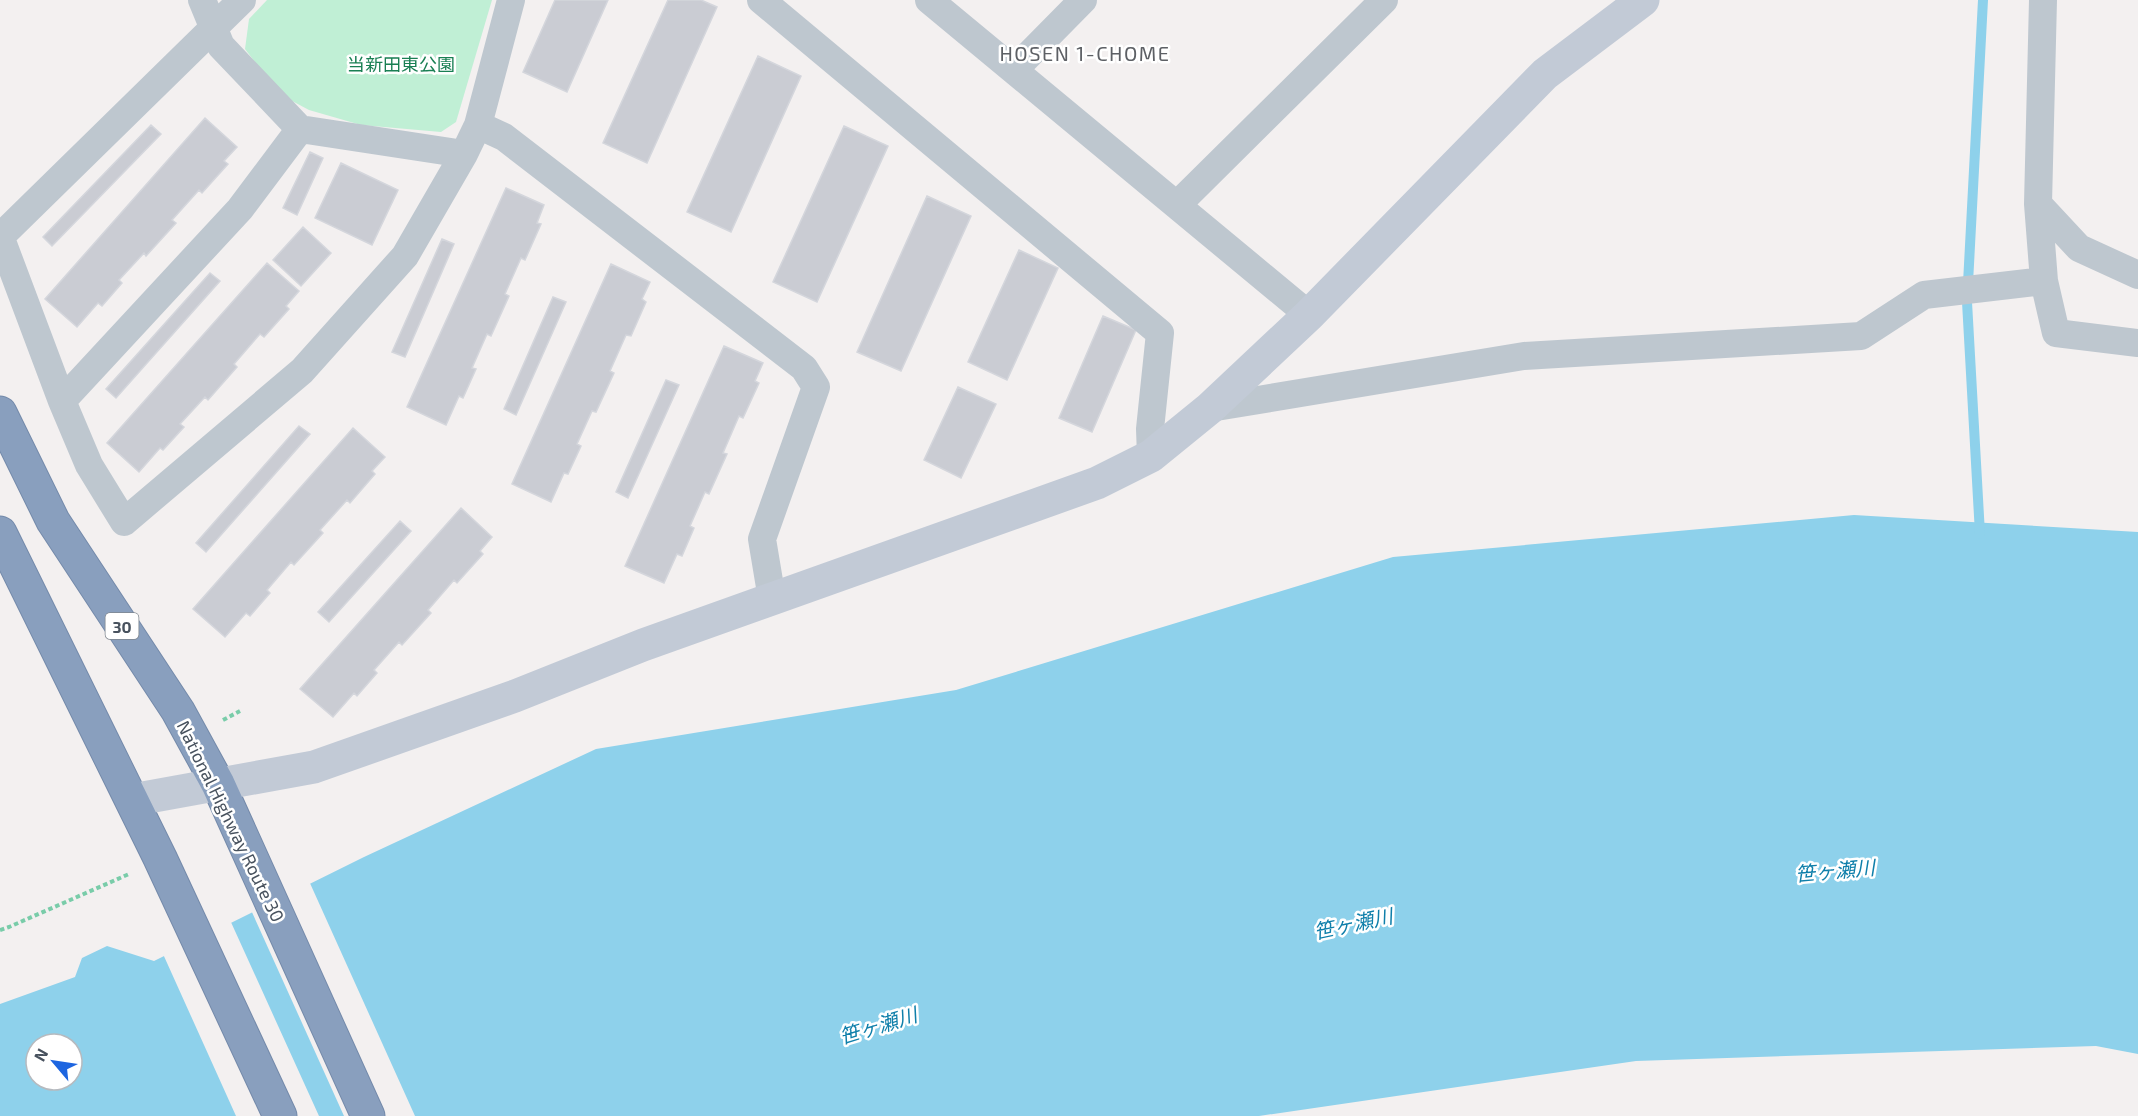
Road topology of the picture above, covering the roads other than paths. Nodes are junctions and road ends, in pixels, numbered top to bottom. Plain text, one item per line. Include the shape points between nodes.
1 (202, 0) edge
2 (242, 0) edge
3 (511, 0) edge
4 (761, 0) edge
5 (929, 0) edge
6 (1083, 0) edge
7 (1384, 0) edge
8 (1643, 0) edge
9 (2043, 0) edge
10 (214, 28) junction
11 (1014, 70) junction
12 (478, 125) junction
13 (300, 129) junction
14 (464, 154) junction
15 (2038, 204) junction
16 (1178, 205) junction
17 (0, 237) edge
18 (2138, 275) edge
19 (2044, 281) junction
20 (1309, 315) junction
21 (2138, 343) edge
22 (62, 402) junction
23 (1210, 408) junction
24 (0, 413) edge
25 (1151, 456) junction
26 (0, 533) edge
27 (772, 599) junction
28 (218, 784) junction
29 (132, 800) junction
30 (280, 1116) edge
31 (368, 1116) edge

1 - 10 street
2 - 10 street
3 - 12 street
4 - 25 street via 1160,333
5 - 11 street
6 - 11 street
7 - 16 street
8 - 20 street via 1545,74
9 - 15 street
10 - 13 street via 221,46
10 - 17 street
11 - 16 street
12 - 14 street
12 - 27 street via 504,137 804,368 816,387 762,539
13 - 14 street
13 - 22 street via 240,208
14 - 22 street via 405,256 302,371 124,522 89,465
15 - 18 street via 2079,248
15 - 19 street
16 - 20 street
17 - 22 street
19 - 21 street via 2056,333
19 - 23 street via 1924,295 1861,336 1524,356
20 - 23 street
23 - 25 street
24 - 28 highway, National Highway Route 30 / 30 via 53,521 178,711
25 - 27 street via 1097,483
26 - 29 highway
27 - 28 street via 314,767
28 - 29 street
28 - 31 highway, National Highway Route 30 / 30
29 - 30 highway

